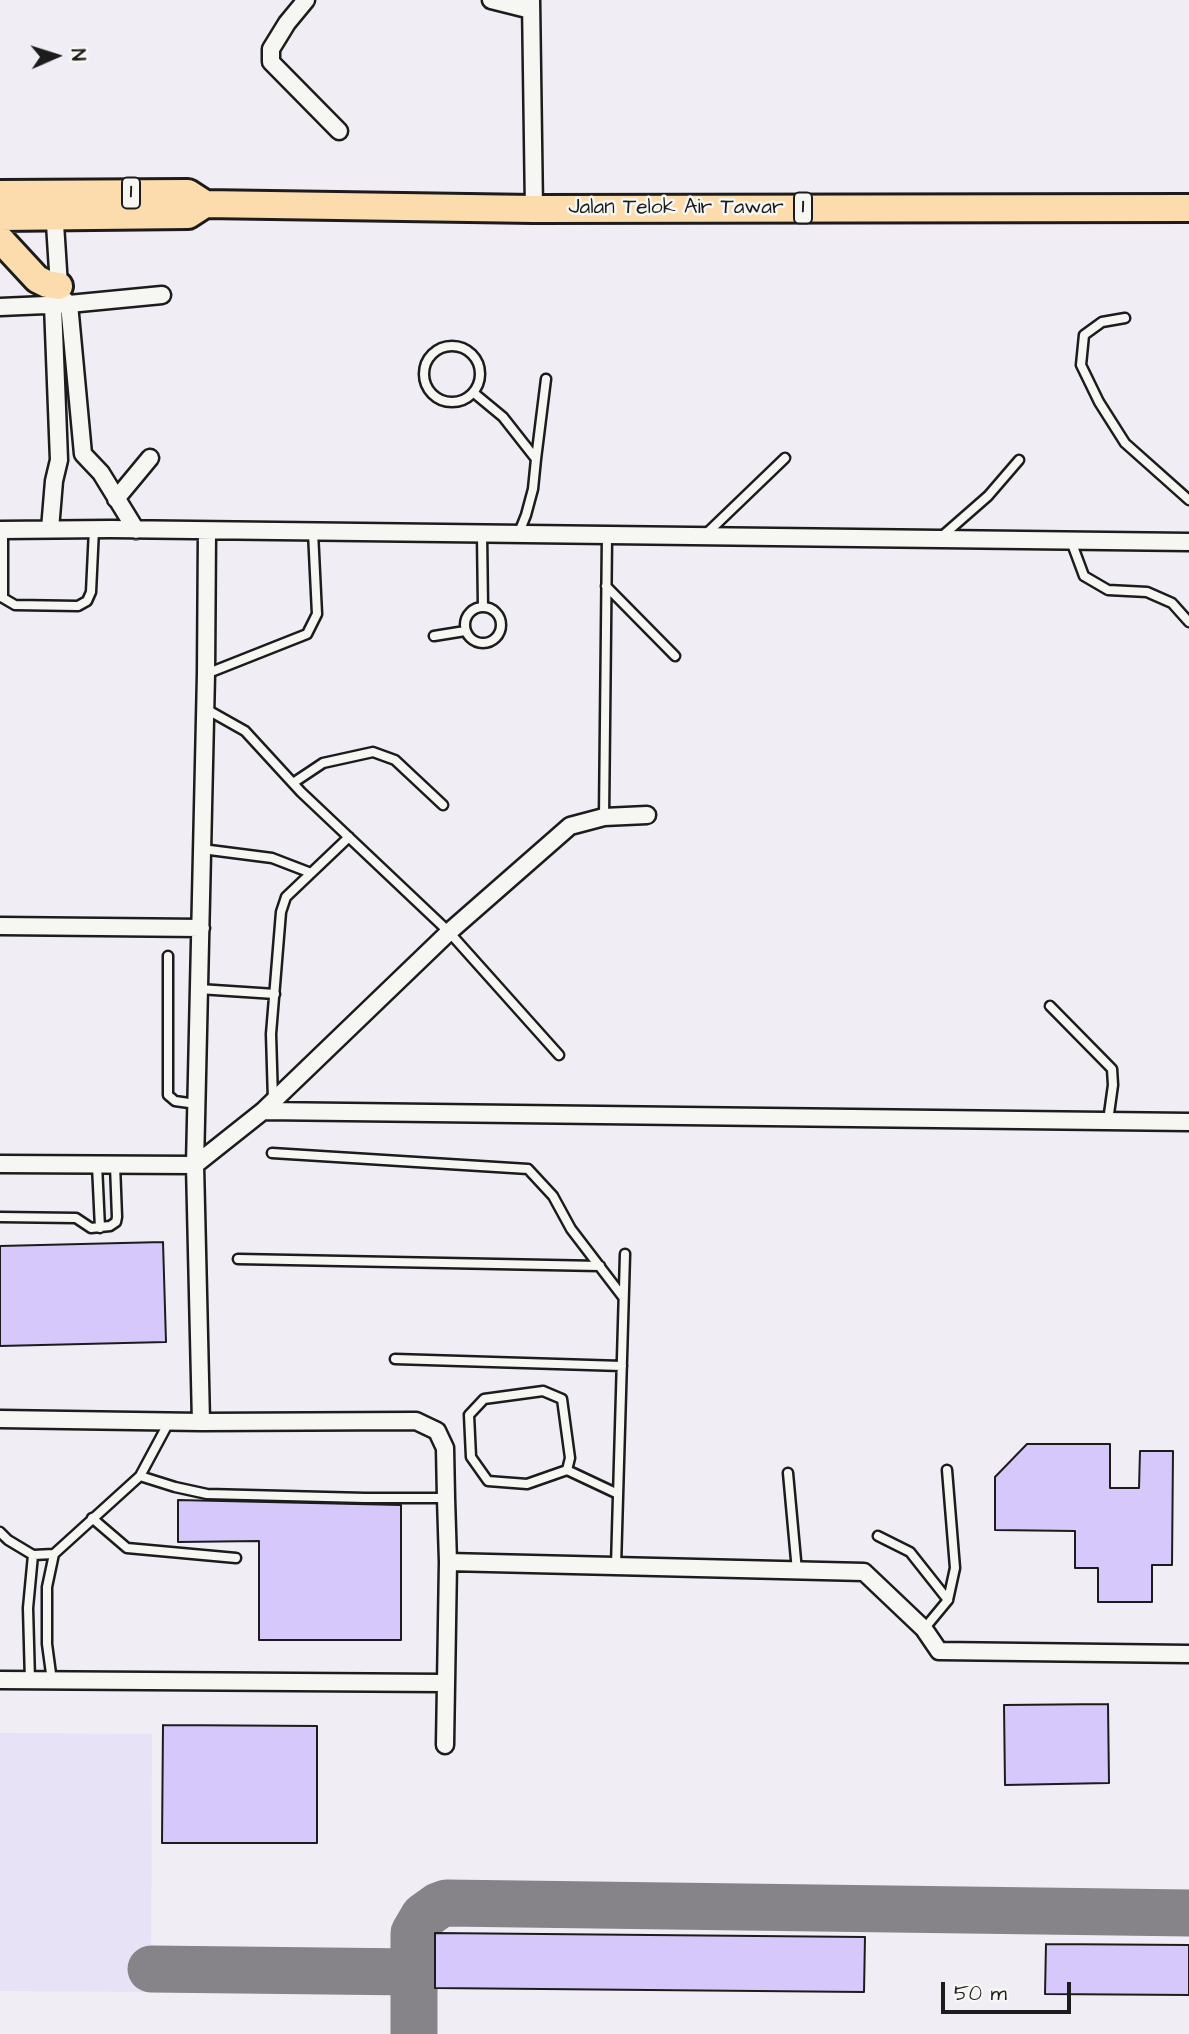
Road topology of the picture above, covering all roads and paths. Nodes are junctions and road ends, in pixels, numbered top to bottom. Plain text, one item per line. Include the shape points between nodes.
1 (306, 0) edge
2 (491, 0) edge
3 (531, 5) edge
4 (339, 131) dead end
5 (0, 194) edge
6 (54, 206) junction
7 (1189, 208) edge
8 (534, 209) junction
9 (0, 217) edge
10 (0, 239) edge
11 (162, 295) dead end
12 (60, 298) junction
13 (0, 307) edge
14 (1125, 318) dead end
15 (546, 379) dead end
16 (474, 393) junction
17 (83, 454) junction
18 (150, 458) dead end
19 (785, 458) dead end
20 (536, 459) junction
21 (59, 460) junction
22 (1019, 460) dead end
23 (116, 499) junction
24 (1189, 500) edge
25 (50, 529) junction
26 (94, 529) junction
27 (1, 530) edge
28 (136, 530) junction
29 (206, 531) junction
30 (313, 532) junction
31 (482, 534) junction
32 (518, 535) junction
33 (607, 536) junction
34 (702, 537) junction
35 (937, 540) junction
36 (1071, 541) junction
37 (1189, 542) edge
38 (606, 586) junction
39 (483, 607) junction
40 (1189, 622) edge
41 (466, 631) junction
42 (434, 636) dead end
43 (675, 656) dead end
44 (206, 674) junction
45 (205, 709) junction
46 (293, 782) junction
47 (443, 805) dead end
48 (647, 815) dead end
49 (604, 817) junction
50 (349, 837) junction
51 (202, 849) junction
52 (311, 873) junction
53 (0, 926) edge
54 (201, 928) junction
55 (449, 932) junction
56 (168, 956) dead end
57 (199, 989) junction
58 (275, 993) junction
59 (1050, 1006) dead end
60 (559, 1055) dead end
61 (196, 1104) junction
62 (268, 1106) junction
63 (1108, 1121) junction
64 (1189, 1122) edge
65 (272, 1153) dead end
66 (0, 1164) edge
67 (115, 1164) junction
68 (96, 1165) junction
69 (195, 1165) junction
70 (0, 1217) edge
71 (100, 1228) junction
72 (625, 1254) dead end
73 (238, 1259) dead end
74 (600, 1266) junction
75 (624, 1297) junction
76 (395, 1359) dead end
77 (622, 1366) junction
78 (0, 1419) edge
79 (170, 1421) junction
80 (201, 1422) junction
81 (567, 1470) junction
82 (947, 1470) dead end
83 (788, 1472) dead end
84 (140, 1476) junction
85 (618, 1494) junction
86 (446, 1498) junction
87 (92, 1518) junction
88 (0, 1532) edge
89 (878, 1536) dead end
90 (54, 1554) junction
91 (33, 1555) junction
92 (236, 1558) dead end
93 (448, 1562) junction
94 (616, 1566) junction
95 (797, 1571) junction
96 (948, 1600) junction
97 (925, 1629) junction
98 (1189, 1654) edge
99 (0, 1680) edge
100 (30, 1681) junction
101 (52, 1681) junction
102 (444, 1682) junction
103 (445, 1745) dead end

1 - 4 street via 271,49 271,62
2 - 3 street
3 - 8 street
5 - 6 main road, Jalan Telok Air Tawar / 1
6 - 8 main road, Jalan Telok Air Tawar / 1 via 188,193 205,204
6 - 9 main road, Jalan Telok Air Tawar / 1
6 - 12 street
7 - 8 main road, Jalan Telok Air Tawar / 1
10 - 12 main road
11 - 12 street
12 - 13 street
12 - 17 street
12 - 21 street
14 - 24 lane via 1102,322 1084,335 1081,365 1125,443
15 - 20 lane
16 - 16 lane via 461,402 444,402 431,393 424,379 426,363 436,350 452,346 473,356 481,378
16 - 20 lane via 503,417
17 - 21 street via 72,453
17 - 23 street
18 - 23 street
19 - 34 lane
20 - 32 lane via 533,489
21 - 25 street
22 - 35 lane via 988,496
23 - 28 street
25 - 26 street
25 - 27 street
26 - 27 lane via 91,592 78,606 15,605 3,598
26 - 28 street
28 - 29 street
29 - 30 street
29 - 44 street
30 - 31 street
30 - 44 lane via 317,614 307,634
31 - 32 street
31 - 39 lane
32 - 33 street
33 - 34 street
33 - 38 lane
34 - 35 street
35 - 36 street
36 - 37 street
36 - 40 lane via 1084,576 1108,590 1147,592 1172,603
38 - 43 lane
38 - 49 lane
39 - 41 lane via 468,614
39 - 41 lane via 500,619 494,640 472,640
41 - 42 lane
44 - 45 street
45 - 46 lane via 245,731
45 - 51 street
46 - 47 lane via 323,763 373,751 395,760
46 - 50 lane
48 - 49 street
49 - 55 street via 570,826
50 - 52 lane
50 - 55 lane
51 - 52 lane via 272,858
51 - 54 street
52 - 58 lane via 286,897 281,912
53 - 54 street
54 - 57 street
55 - 60 lane
55 - 62 street
56 - 61 lane via 169,1095 175,1101
57 - 58 lane
57 - 61 street
58 - 62 lane
59 - 63 lane via 1112,1069
61 - 69 street
62 - 63 street
62 - 69 street
63 - 64 street
65 - 74 lane via 528,1168 554,1196 571,1229
66 - 68 street
67 - 68 street
67 - 69 street
67 - 71 lane via 117,1222
68 - 71 lane
69 - 80 street
70 - 71 lane via 76,1218
72 - 75 lane
73 - 74 lane
74 - 75 lane
75 - 77 lane
76 - 77 lane
77 - 85 lane
78 - 79 street
79 - 80 street
79 - 84 lane
80 - 86 street via 416,1421 437,1431 445,1448
81 - 81 lane via 570,1458 562,1399 543,1391 484,1399 469,1415 471,1457 488,1481 527,1484
81 - 85 lane
82 - 96 lane via 955,1568
83 - 95 lane
84 - 86 lane via 207,1494
84 - 87 lane
85 - 94 lane
86 - 93 street
87 - 90 lane
87 - 92 lane via 127,1548
88 - 91 lane
89 - 96 lane via 909,1552
90 - 91 lane
90 - 101 lane via 47,1587
91 - 100 lane via 28,1608
93 - 94 street
93 - 102 street
94 - 95 street
95 - 97 street via 864,1572
96 - 97 lane
97 - 98 street via 939,1651
99 - 100 street
100 - 101 street
101 - 102 street
102 - 103 street

